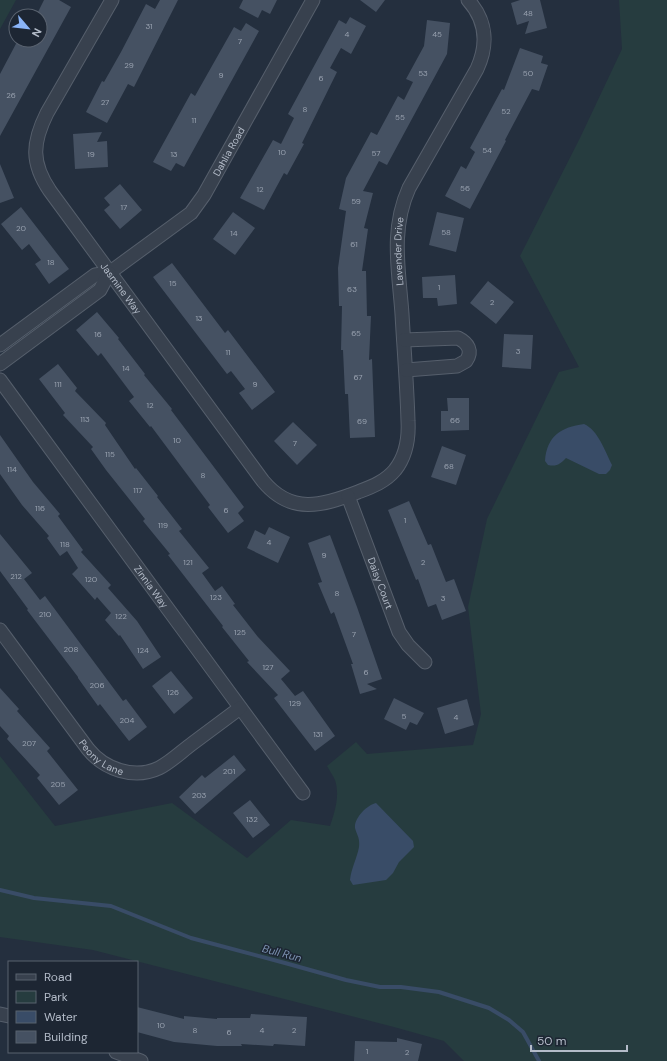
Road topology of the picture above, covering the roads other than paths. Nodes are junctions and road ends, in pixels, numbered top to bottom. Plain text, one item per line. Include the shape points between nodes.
1 (112, 0) edge
2 (313, 0) edge
3 (468, 0) edge
4 (109, 273) junction
5 (404, 340) junction
6 (0, 345) edge
7 (0, 364) edge
8 (406, 370) junction
9 (0, 380) edge
10 (348, 496) junction
11 (0, 630) edge
12 (426, 662) dead end
13 (240, 708) junction
14 (303, 793) dead end
15 (119, 1053) edge
16 (141, 1061) edge

1 - 4 street, Jasmine Way via 43,122 36,142 35,158 44,182
2 - 4 street, Dahlia Road via 196,207
3 - 5 street, Lavender Drive via 476,10 482,26 485,43 483,54 409,188 399,220 397,244
4 - 6 street, Dahlia Road via 95,275
4 - 7 street, Dahlia Road via 100,290
4 - 10 street, Jasmine Way via 272,491 290,502 311,505
5 - 8 street, Lavender Drive
5 - 8 street via 458,338 464,340 470,352 466,361 457,366
8 - 10 street, Lavender Drive via 408,439 402,458 395,470 380,483
9 - 13 street, Zinnia Way
10 - 12 street, Daisy Court via 400,632 408,645
11 - 13 street, Peony Lane via 91,753 103,763 120,771 141,772 159,768
13 - 14 street, Zinnia Way
15 - 16 street

